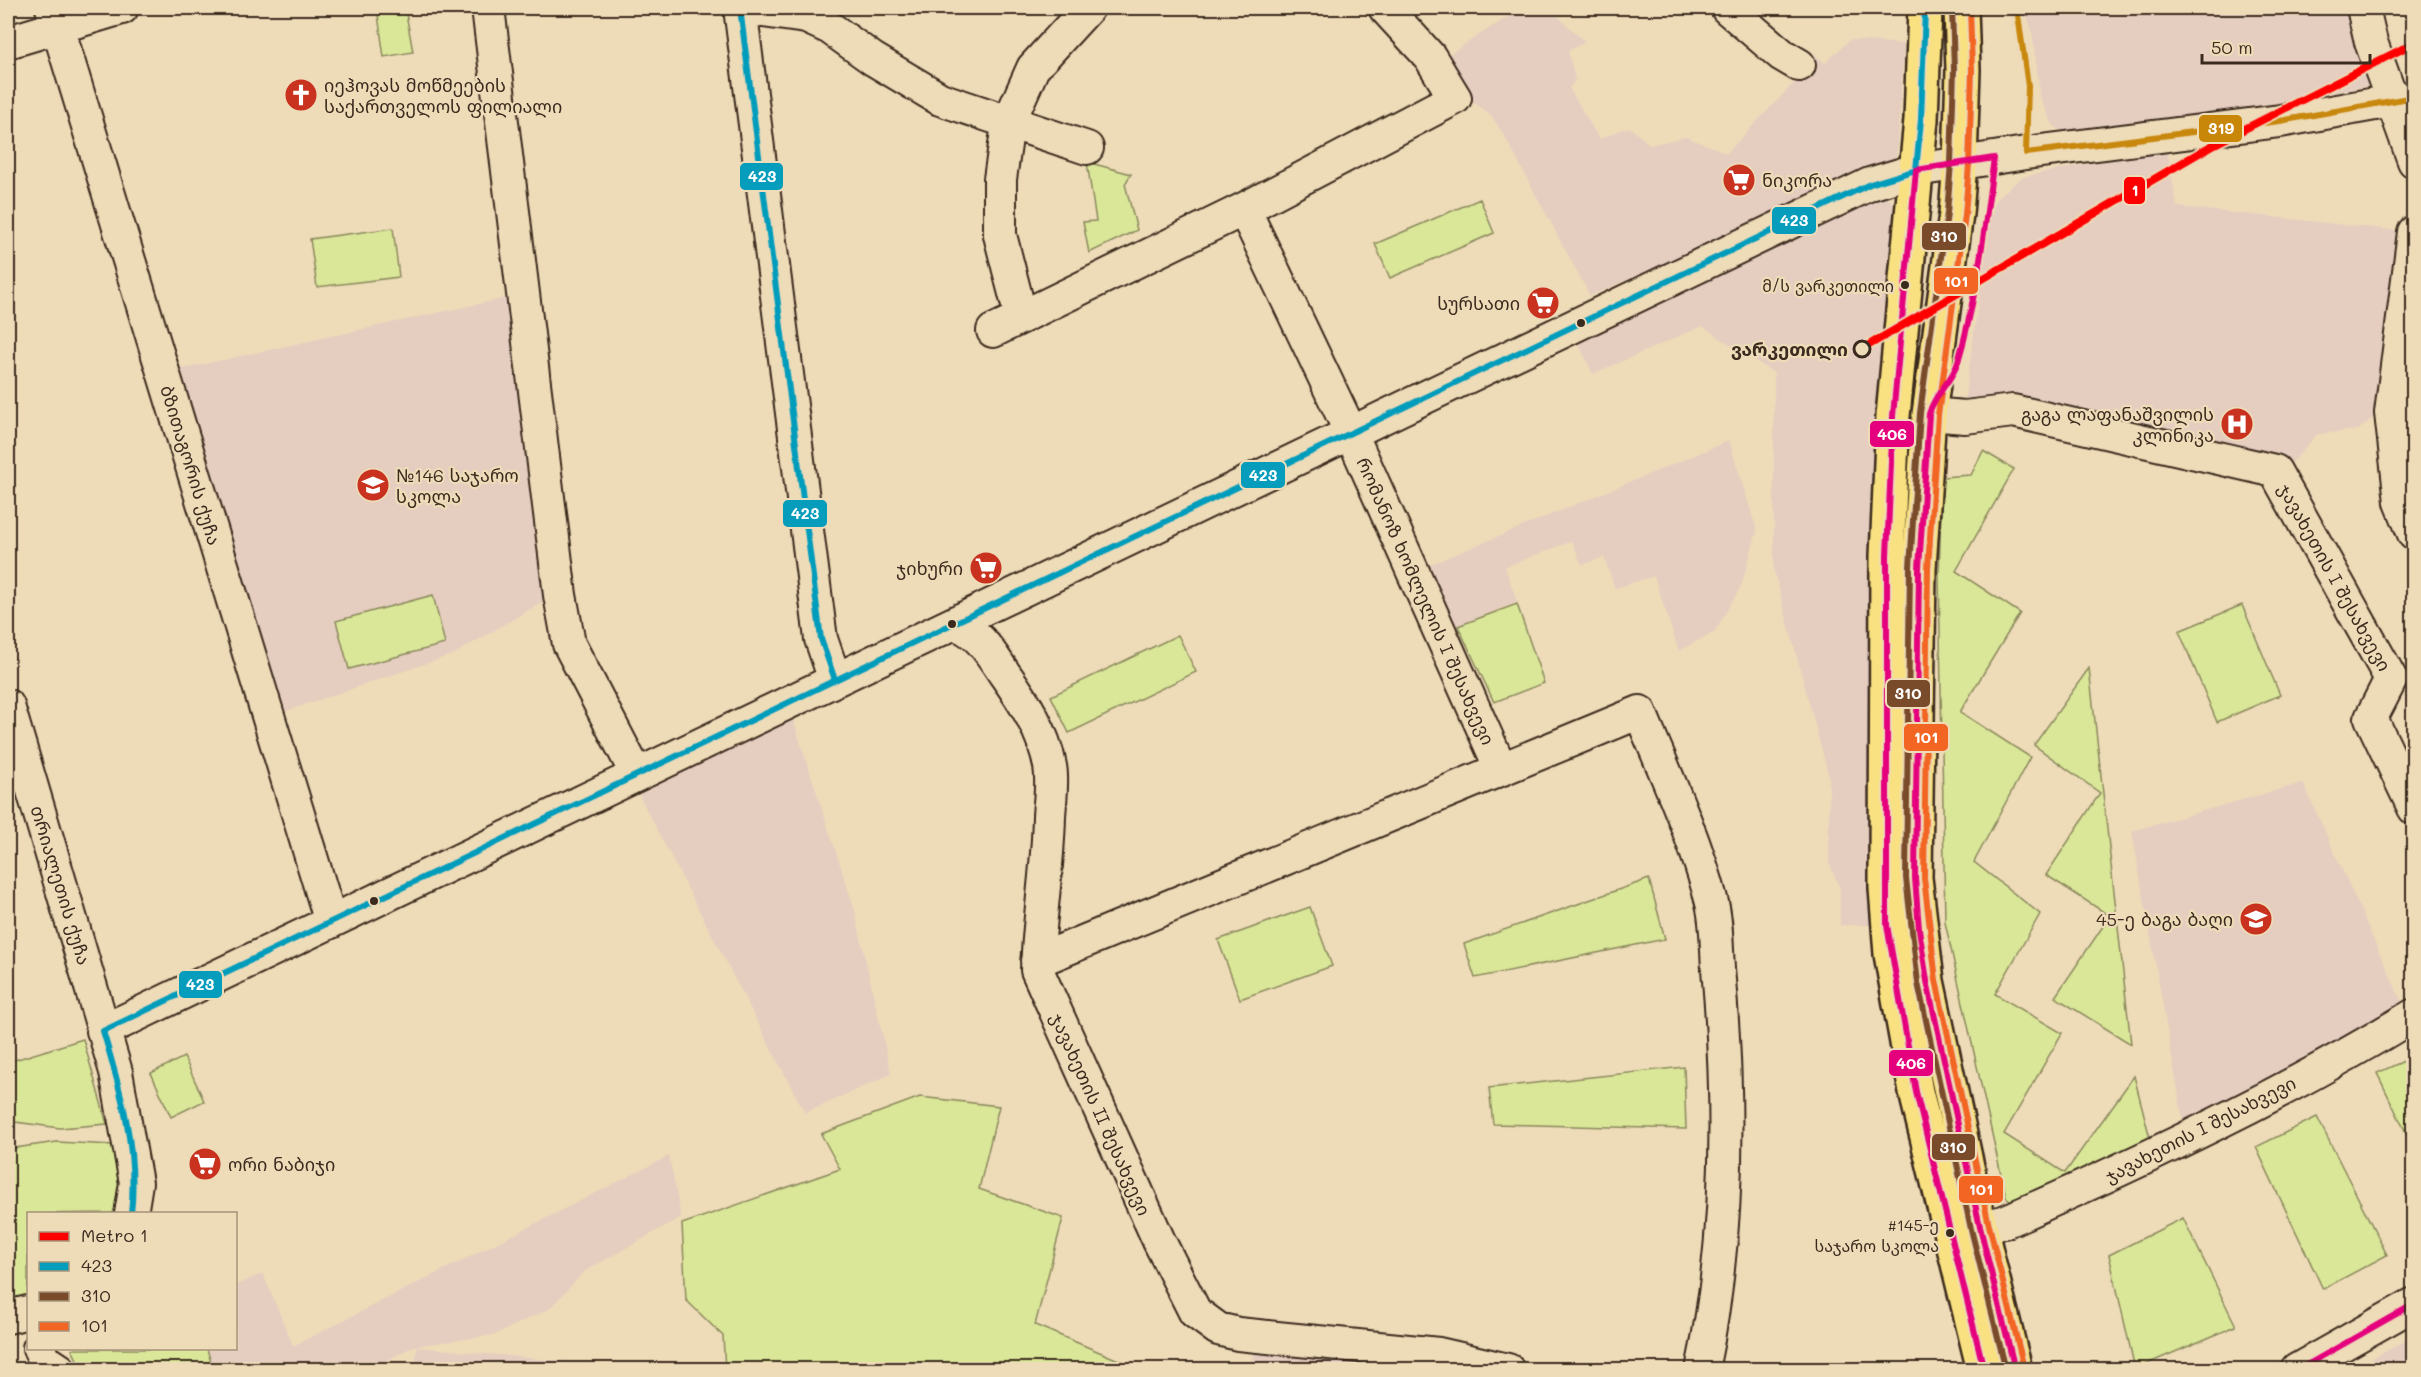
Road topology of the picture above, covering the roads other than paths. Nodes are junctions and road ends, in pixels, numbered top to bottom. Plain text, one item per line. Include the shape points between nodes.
1 (122, 8) edge
2 (488, 8) edge
3 (740, 8) edge
4 (1088, 8) edge
5 (1385, 8) edge
6 (1727, 8) edge
7 (1743, 8) edge
8 (1925, 8) edge
9 (1961, 8) edge
10 (2363, 8) edge
11 (55, 17) edge
12 (8, 42) edge
13 (2403, 99) edge
14 (1008, 124) junction
15 (1087, 148) dead end
16 (2414, 161) edge
17 (1960, 163) junction
18 (1916, 170) junction
19 (1244, 209) junction
20 (2414, 232) edge
21 (1021, 317) junction
22 (993, 331) dead end
23 (1929, 414) junction
24 (1352, 433) junction
25 (2414, 534) edge
26 (954, 623) junction
27 (834, 680) junction
28 (8, 705) edge
29 (1501, 769) junction
30 (637, 775) junction
31 (2414, 808) edge
32 (331, 922) junction
33 (1037, 961) junction
34 (2414, 1015) edge
35 (103, 1031) junction
36 (131, 1212) edge
37 (1980, 1227) junction
38 (2414, 1304) edge
39 (40, 1350) edge
40 (60, 1370) edge
41 (1508, 1370) edge
42 (1702, 1370) edge
43 (1984, 1370) edge
44 (2014, 1370) edge
45 (2297, 1370) edge

1 - 11 street
2 - 30 street via 569,644
3 - 14 street via 806,17 830,28 873,60 940,99
3 - 27 street via 821,639
4 - 14 street via 1033,68
5 - 19 street via 1430,57 1455,98
6 - 7 street via 1782,56 1799,65 1791,49
8 - 18 main road
9 - 17 main road
10 - 13 street via 2371,42
11 - 12 street
11 - 32 street, ბზითაგორის ქუჩა
13 - 16 street
13 - 17 street via 2280,121
14 - 15 street
14 - 21 street via 1000,179 1000,235
17 - 18 street
17 - 23 main road
18 - 24 street via 1870,184
18 - 43 main road via 1893,416 1887,556 1887,925 1916,1092
19 - 21 street
19 - 24 street, რომანოზ ხომლელის I შესახვევი
20 - 25 street via 2391,412 2401,502
21 - 22 street
23 - 31 street, ჯავახეთის I შესახვევი via 1965,417 2013,411 2276,471 2391,679 2372,718
23 - 37 main road via 1919,568 1915,878 1927,981
24 - 26 street
24 - 29 street, რომანოზ ხომლელის I შესახვევი
26 - 27 street
26 - 33 street, ჯავახეთის II შესახვევი via 967,628 984,644 1021,697 1040,733 1050,766 1048,862
27 - 30 street
28 - 35 street, თრიალეთის ქუჩა
29 - 33 street
29 - 42 street via 1640,712 1701,866 1712,901 1725,1101 1722,1233
30 - 32 street
32 - 35 street
33 - 41 street, ჯავახეთის II შესახვევი via 1040,980 1155,1232 1202,1319 1218,1329 1238,1334 1439,1354
34 - 37 street, ჯავახეთის I შესახვევი via 2172,1147 2004,1222
35 - 36 street, თრიალეთის ქუჩა via 118,1083 136,1184
37 - 44 main road
38 - 45 street
39 - 40 street via 45,1360

